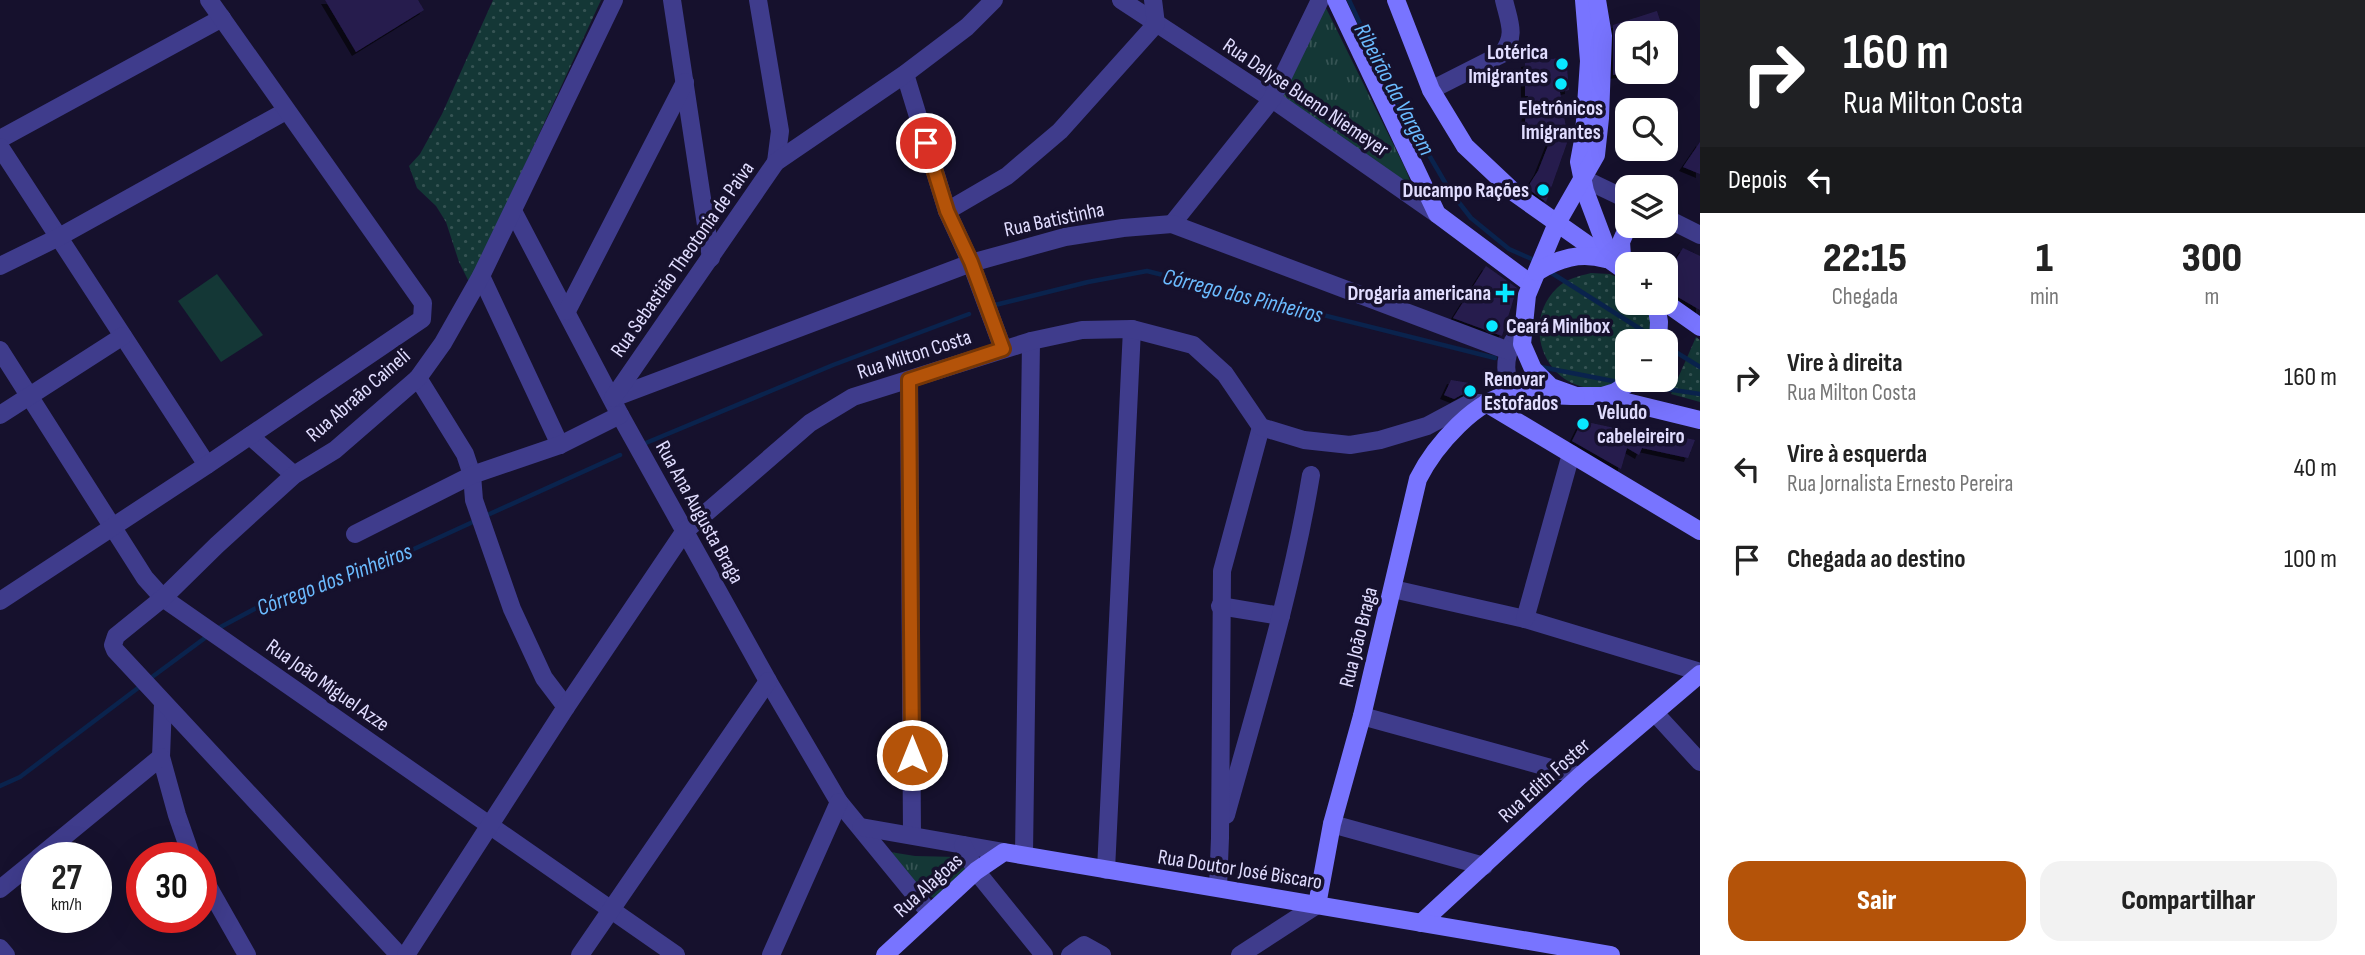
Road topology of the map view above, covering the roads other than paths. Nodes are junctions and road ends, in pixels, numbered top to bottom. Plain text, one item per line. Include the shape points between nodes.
1 (209, 0) edge
2 (614, 0) edge
3 (672, 0) edge
4 (994, 0) edge
5 (1121, 0) edge
6 (1153, 0) edge
7 (1320, 0) edge
8 (1336, 0) edge
9 (1396, 0) edge
10 (1504, 0) edge
11 (1584, 0) edge
12 (1597, 0) edge
13 (762, 2) edge
14 (222, 18) junction
15 (1156, 24) junction
16 (905, 74) junction
17 (685, 82) junction
18 (1432, 90) junction
19 (1272, 99) junction
20 (286, 111) junction
21 (0, 139) edge
22 (0, 147) edge
23 (776, 162) junction
24 (1582, 178) junction
25 (1615, 194) edge
26 (513, 211) junction
27 (947, 211) junction
28 (1437, 214) junction
29 (1558, 223) junction
30 (1172, 224) junction
31 (1678, 224) edge
32 (1700, 234) edge
33 (59, 237) junction
34 (1615, 256) edge
35 (710, 258) junction
36 (971, 262) junction
37 (1615, 264) edge
38 (1615, 265) edge
39 (0, 266) edge
40 (481, 275) junction
41 (1531, 284) junction
42 (566, 311) junction
43 (1678, 311) edge
44 (1523, 320) junction
45 (1700, 327) edge
46 (1132, 329) junction
47 (123, 336) junction
48 (1031, 341) junction
49 (1003, 349) junction
50 (0, 350) edge
51 (1508, 351) junction
52 (418, 378) junction
53 (909, 380) junction
54 (1615, 392) edge
55 (1513, 394) junction
56 (29, 396) junction
57 (1576, 396) junction
58 (1602, 396) junction
59 (1486, 403) junction
60 (616, 406) junction
61 (0, 415) edge
62 (1508, 416) junction
63 (1700, 420) edge
64 (1261, 427) junction
65 (250, 436) junction
66 (560, 445) junction
67 (1571, 454) junction
68 (207, 465) junction
69 (294, 475) junction
70 (1311, 475) dead end
71 (473, 486) junction
72 (112, 527) junction
73 (1700, 531) edge
74 (684, 532) junction
75 (355, 534) dead end
76 (1393, 589) junction
77 (163, 598) junction
78 (0, 601) edge
79 (1220, 606) junction
80 (1281, 616) junction
81 (1525, 619) junction
82 (1700, 673) edge
83 (768, 681) junction
84 (163, 702) junction
85 (566, 707) junction
86 (1655, 713) junction
87 (1362, 716) junction
88 (161, 757) junction
89 (1700, 762) edge
90 (1580, 776) junction
91 (839, 802) junction
92 (1332, 824) junction
93 (489, 825) junction
94 (861, 827) junction
95 (912, 835) junction
96 (1220, 838) junction
97 (57, 842) edge
98 (186, 842) edge
99 (963, 845) junction
100 (1004, 852) junction
101 (1024, 855) junction
102 (1484, 866) junction
103 (1105, 870) junction
104 (976, 871) junction
105 (21, 872) edge
106 (1218, 887) junction
107 (0, 889) edge
108 (217, 902) edge
109 (1317, 905) junction
110 (611, 909) junction
111 (929, 912) junction
112 (1421, 923) junction
113 (0, 948) edge
114 (6, 955) edge
115 (247, 955) edge
116 (399, 955) edge
117 (406, 955) edge
118 (580, 955) edge
119 (676, 955) edge
120 (771, 955) edge
121 (885, 955) edge
122 (1044, 955) edge
123 (1070, 955) edge
124 (1102, 955) edge
125 (1240, 955) edge
126 (1611, 955) edge

1 - 14 street
2 - 26 street, Rua Abraão Caineli
3 - 17 street
4 - 16 street, Rua Sebastião Theotonia de Paiva
5 - 15 street, Rua Dalyse Bueno Niemeyer
6 - 15 street
7 - 19 street
8 - 28 street
9 - 18 street
10 - 18 street via 1511,32 1502,54
11 - 24 street via 1590,61 1579,162
12 - 24 street via 1603,36 1600,118 1596,155
13 - 23 street via 780,131
14 - 20 street
14 - 21 street
15 - 19 street, Rua Dalyse Bueno Niemeyer
15 - 27 street via 1060,131 1007,176
16 - 23 street, Rua Sebastião Theotonia de Paiva
16 - 27 street
17 - 35 street
17 - 42 street
18 - 29 street via 1465,146 1516,194
19 - 28 street, Rua Dalyse Bueno Niemeyer
19 - 30 street
20 - 33 street
20 - 65 street via 423,303 422,318
22 - 33 street
23 - 35 street, Rua Sebastião Theotonia de Paiva
24 - 25 street
24 - 29 street
24 - 34 street
26 - 40 street, Rua Abraão Caineli
26 - 42 street, Rua Ana Augusta Braga
27 - 36 street
28 - 41 street, Rua Dalyse Bueno Niemeyer
29 - 37 street
29 - 41 street
30 - 36 street, Rua Batistinha via 1065,237
30 - 51 street, Rua Batistinha
31 - 32 street
33 - 39 street
33 - 47 street
35 - 60 street, Rua Sebastião Theotonia de Paiva
36 - 49 street
36 - 60 street, Rua Batistinha
38 - 41 street via 1599,257 1574,256 1550,264
40 - 52 street, Rua Abraão Caineli
40 - 66 street
41 - 44 street
42 - 60 street, Rua Ana Augusta Braga
43 - 45 street
44 - 51 street
44 - 57 street via 1522,344 1533,369 1551,387
46 - 48 street, Rua Milton Costa via 1082,330
46 - 64 street, Rua Milton Costa via 1194,345 1226,374
46 - 103 street
47 - 56 street
47 - 68 street
48 - 49 street, Rua Milton Costa
48 - 101 street
49 - 53 street, Rua Milton Costa
50 - 56 street, Rua João Miguel Azze
51 - 55 street via 1505,372
52 - 69 street, Rua Abraão Caineli via 335,450
52 - 71 street via 465,454
53 - 74 street, Rua Milton Costa via 853,397 810,422
53 - 95 street
54 - 58 street
55 - 57 street
55 - 59 street
55 - 62 street via 1506,407
56 - 61 street
56 - 72 street, Rua João Miguel Azze
57 - 58 street
58 - 63 street
59 - 62 street
59 - 64 street via 1470,403 1427,426 1350,445 1304,440
59 - 76 street, Rua João Braga via 1457,427 1418,479
60 - 66 street, Rua Batistinha
60 - 74 street, Rua Ana Augusta Braga
62 - 67 street
64 - 79 street via 1222,571
65 - 68 street
65 - 69 street
66 - 71 street, Rua Batistinha
67 - 73 street
67 - 81 street
68 - 72 street
69 - 77 street, Rua Abraão Caineli
70 - 80 street
71 - 75 street, Rua Batistinha
71 - 85 street via 512,609 544,678
72 - 77 street, Rua João Miguel Azze
72 - 78 street
74 - 83 street, Rua Ana Augusta Braga
74 - 85 street, Rua Milton Costa
76 - 81 street
76 - 87 street, Rua João Braga
77 - 84 street, Rua Abraão Caineli via 116,636 113,645
77 - 93 street, Rua João Miguel Azze
79 - 80 street
79 - 96 street
80 - 96 street
81 - 82 street
82 - 86 street, Rua Edith Foster
83 - 91 street, Rua Ana Augusta Braga
83 - 110 street
84 - 88 street
84 - 116 street
85 - 93 street, Rua Milton Costa
86 - 89 street
86 - 90 street, Rua Edith Foster
87 - 90 street
87 - 92 street, Rua João Braga
88 - 97 street
88 - 98 street
90 - 102 street, Rua Edith Foster
91 - 94 street, Rua Ana Augusta Braga
91 - 120 street
92 - 102 street
92 - 109 street, Rua João Braga
93 - 110 street, Rua João Miguel Azze
93 - 117 street, Rua Milton Costa
94 - 95 street, Rua Doutor José Biscaro
94 - 111 street, Rua Ana Augusta Braga
95 - 99 street, Rua Doutor José Biscaro
96 - 106 street
99 - 100 street, Rua Doutor José Biscaro
99 - 104 street
100 - 101 street, Rua Doutor José Biscaro
100 - 104 street, Rua Alagoas
101 - 103 street, Rua Doutor José Biscaro
102 - 112 street, Rua Edith Foster
103 - 106 street, Rua Doutor José Biscaro
104 - 111 street, Rua Alagoas
104 - 122 street
105 - 107 street
106 - 109 street, Rua Doutor José Biscaro
108 - 115 street
109 - 112 street, Rua Doutor José Biscaro
109 - 125 street
110 - 118 street
110 - 119 street, Rua João Miguel Azze
111 - 121 street, Rua Alagoas
112 - 126 street, Rua Doutor José Biscaro
113 - 114 street
123 - 124 street via 1084,945

